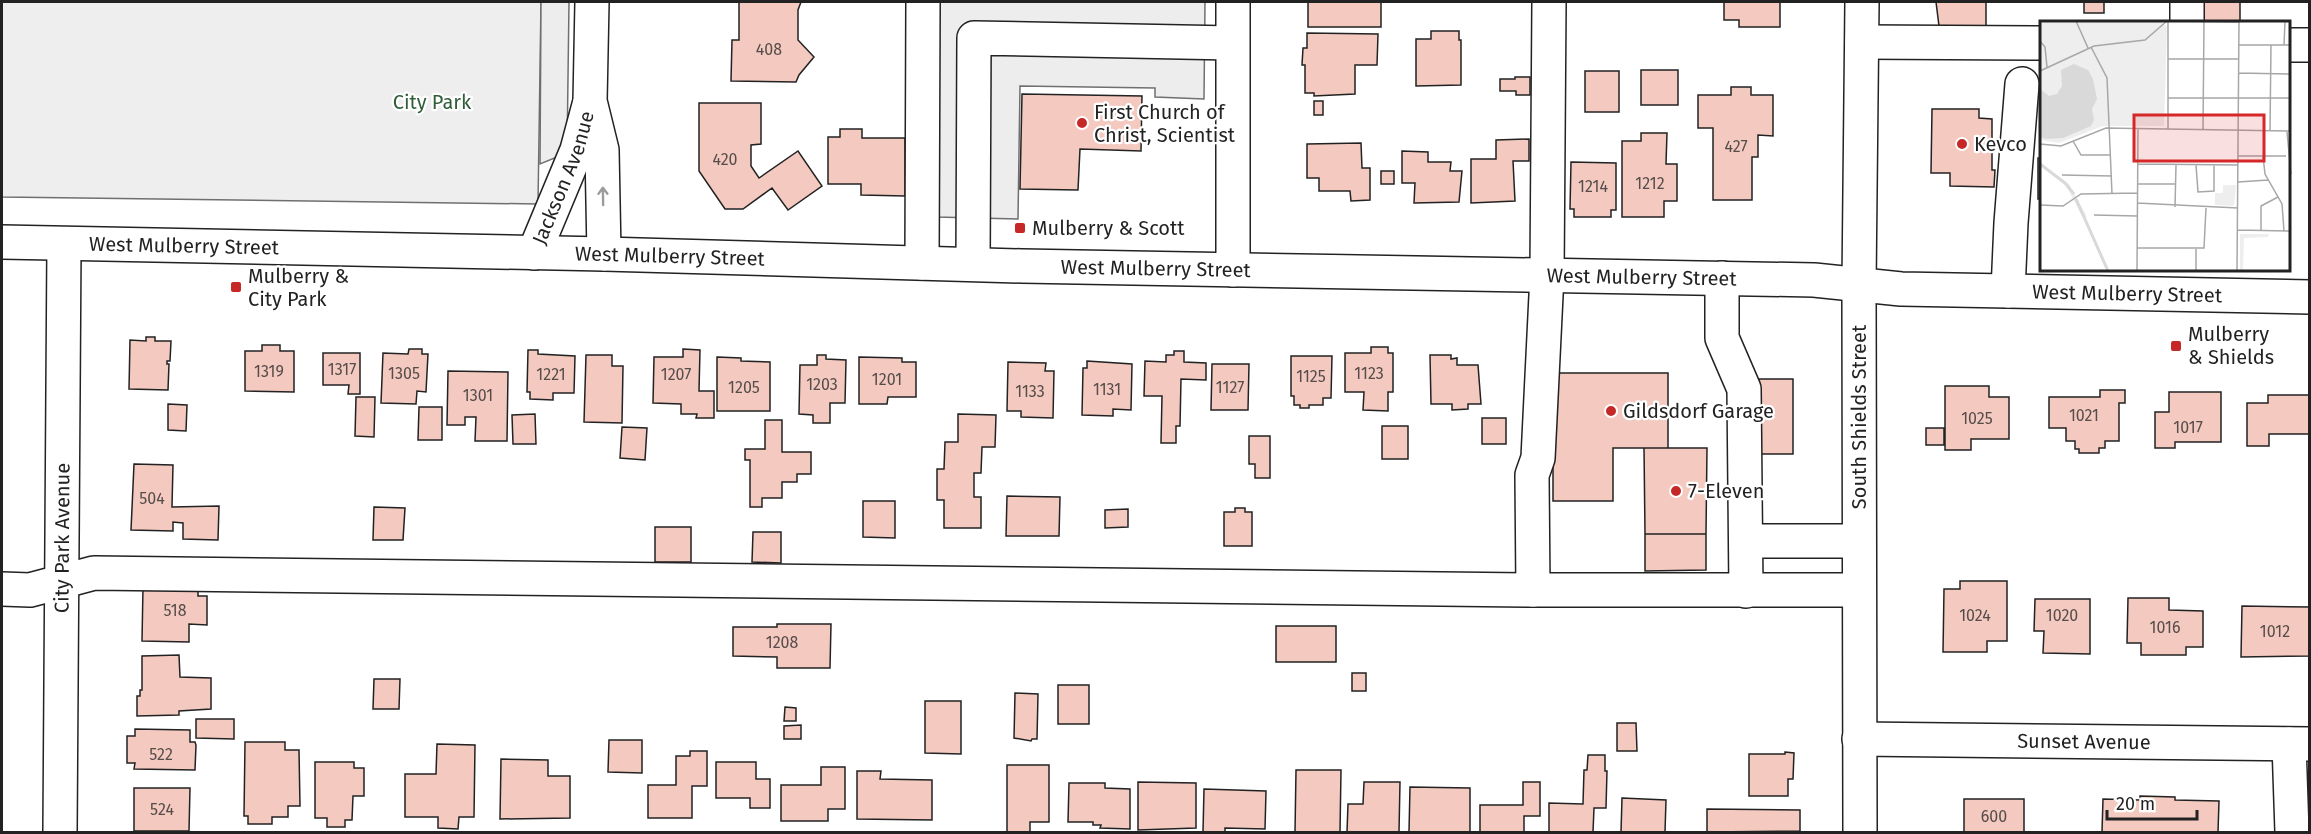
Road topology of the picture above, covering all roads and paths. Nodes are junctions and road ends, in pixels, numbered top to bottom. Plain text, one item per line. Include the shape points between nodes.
1 (592, 2) edge
2 (923, 2) edge
3 (1233, 2) edge
4 (1549, 2) edge
5 (1862, 2) edge
6 (2187, 2) edge
7 (2187, 21) edge
8 (1862, 42) junction
9 (1232, 43) junction
10 (2040, 43) edge
11 (2290, 45) edge
12 (2310, 45) edge
13 (2022, 84) dead end
14 (591, 101) junction
15 (2, 243) edge
16 (64, 244) junction
17 (534, 253) junction
18 (604, 254) junction
19 (922, 263) junction
20 (973, 264) junction
21 (1233, 270) junction
22 (1547, 275) junction
23 (1722, 278) junction
24 (1859, 285) junction
25 (2008, 291) junction
26 (2310, 297) edge
27 (1746, 541) junction
28 (1858, 541) junction
29 (61, 581) junction
30 (2, 590) edge
31 (1533, 590) junction
32 (1858, 590) junction
33 (1746, 591) junction
34 (1859, 739) junction
35 (2300, 744) edge
36 (60, 832) edge
37 (1860, 832) edge
38 (2292, 832) edge

1 - 14 main road, Jackson Avenue
2 - 19 main road
3 - 9 main road
4 - 22 main road
5 - 8 main road, South Shields Street
6 - 7 main road
8 - 10 main road
8 - 24 main road, South Shields Street
9 - 20 main road via 974,38
9 - 21 main road
11 - 12 main road
13 - 25 main road
14 - 17 main road, Jackson Avenue via 577,150
18 -> 14 main road, Jackson Avenue via 602,150
15 - 16 main road, West Mulberry Street
16 - 17 main road, West Mulberry Street
16 - 29 main road, City Park Avenue
17 - 18 main road, West Mulberry Street
18 - 19 main road, West Mulberry Street
19 - 20 main road, West Mulberry Street
20 - 21 main road, West Mulberry Street
21 - 22 main road, West Mulberry Street
22 - 23 main road, West Mulberry Street
22 - 31 main road via 1538,458 1532,475
23 - 24 main road, West Mulberry Street
23 - 27 main road via 1722,338 1744,389
24 - 25 main road, West Mulberry Street via 1901,290
24 - 28 main road, South Shields Street
25 - 26 main road, West Mulberry Street
27 - 28 main road
27 - 33 main road
28 - 32 main road, South Shields Street
29 - 30 main road via 30,590
29 - 31 main road via 94,573
29 - 36 main road, City Park Avenue
31 - 33 main road
32 - 33 main road
32 - 34 main road, South Shields Street
34 - 35 main road, Sunset Avenue
34 - 37 main road, South Shields Street
35 - 38 main road

